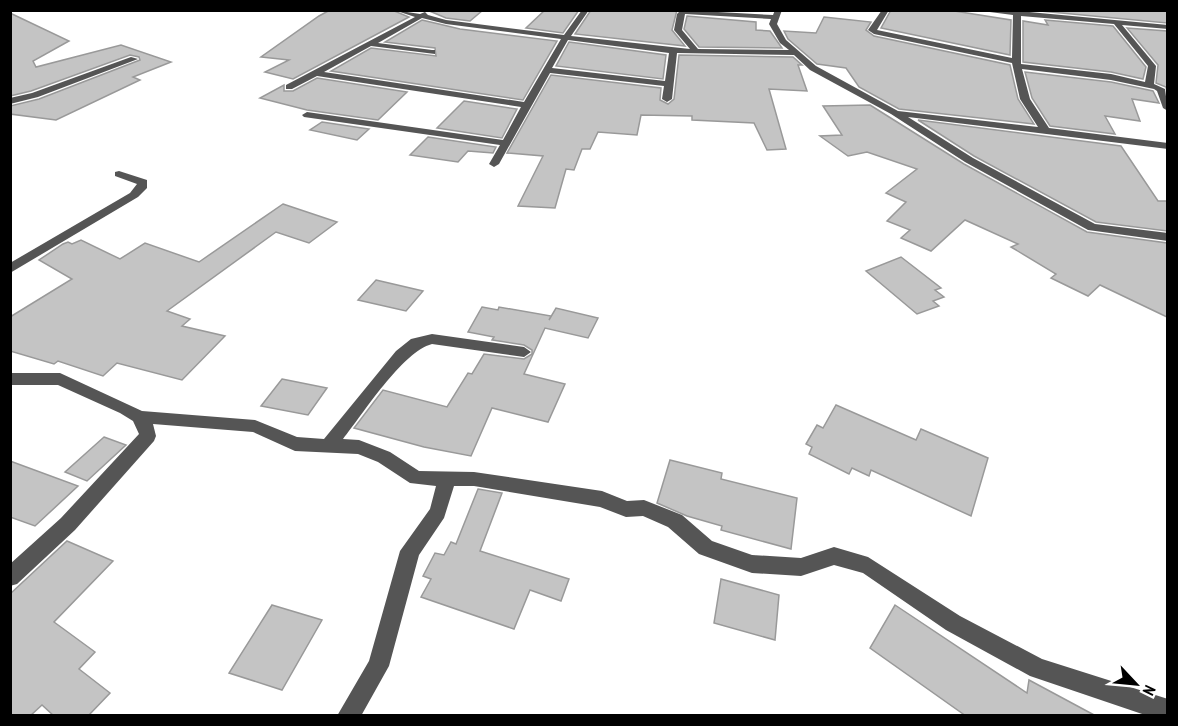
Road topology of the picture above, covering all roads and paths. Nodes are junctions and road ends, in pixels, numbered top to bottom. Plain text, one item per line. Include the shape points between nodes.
1 (397, 10) edge
2 (430, 10) edge
3 (586, 10) edge
4 (886, 10) edge
5 (977, 10) edge
6 (777, 14) edge
7 (1017, 15) junction
8 (422, 16) junction
9 (1117, 24) junction
10 (1167, 27) edge
11 (565, 38) junction
12 (370, 44) junction
13 (695, 50) junction
14 (673, 51) junction
15 (432, 52) dead end
16 (796, 53) junction
17 (134, 59) dead end
18 (1017, 63) junction
19 (546, 70) junction
20 (316, 73) junction
21 (667, 84) junction
22 (1149, 85) junction
23 (289, 87) dead end
24 (667, 99) dead end
25 (10, 101) edge
26 (526, 105) junction
27 (1167, 108) edge
28 (894, 112) junction
29 (307, 115) dead end
30 (1046, 132) junction
31 (506, 143) junction
32 (1167, 146) edge
33 (494, 164) dead end
34 (119, 174) dead end
35 (1167, 237) edge
36 (10, 268) edge
37 (524, 352) dead end
38 (10, 379) edge
39 (139, 417) junction
40 (329, 445) junction
41 (447, 478) junction
42 (10, 577) edge
43 (1167, 711) edge
44 (348, 716) edge

1 - 8 street
2 - 8 street
3 - 11 street
4 - 18 street via 874,32
5 - 7 street
6 - 13 street via 684,12 678,30
6 - 16 street via 773,24
7 - 9 street
7 - 18 street
8 - 11 street
8 - 12 street
9 - 10 street
9 - 22 street via 1152,66
11 - 14 street
11 - 19 street
12 - 15 street
12 - 20 street
13 - 14 street
13 - 16 street
14 - 21 street
16 - 28 street via 813,68
17 - 25 street
18 - 22 street
18 - 30 street via 1025,99
19 - 21 street
19 - 26 street
20 - 23 street
20 - 26 street
21 - 24 street
22 - 27 street via 1161,89
26 - 31 street
28 - 30 street
28 - 35 street via 1092,227
29 - 31 street
30 - 32 street
31 - 33 street
34 - 36 street via 143,182 141,188
37 - 40 street via 432,339 416,343 401,355
38 - 39 street via 60,379
39 - 40 street via 255,426 295,444
39 - 42 street via 146,426 147,436 142,444 68,524
40 - 41 street via 359,447 384,457 416,478
41 - 43 street via 567,492 602,498 626,509 644,508 675,521 706,548 752,564 801,567 834,556 868,566 953,623 1038,668
41 - 44 street via 438,512 410,550 378,666

